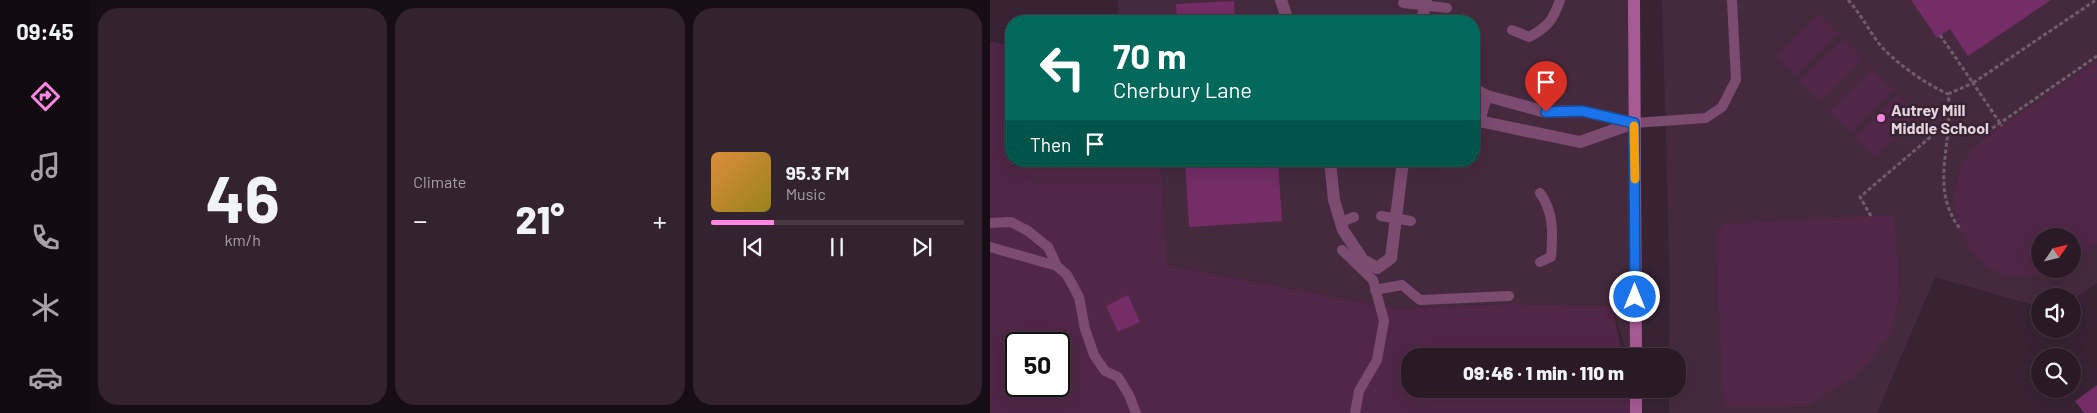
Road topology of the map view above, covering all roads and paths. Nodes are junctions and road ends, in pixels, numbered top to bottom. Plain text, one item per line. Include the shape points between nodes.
1 (1281, 0) edge
2 (1560, 0) edge
3 (1634, 0) edge
4 (1732, 0) edge
5 (1848, 0) edge
6 (2096, 0) edge
7 (1425, 2) edge
8 (1404, 3) dead end
9 (1447, 8) dead end
10 (1286, 15) edge
11 (1423, 15) edge
12 (1512, 30) dead end
13 (1940, 35) dead end
14 (2097, 56) edge
15 (1973, 83) junction
16 (1480, 92) edge
17 (1948, 94) junction
18 (1487, 96) junction
19 (1480, 114) edge
20 (1949, 121) junction
21 (1480, 122) edge
22 (1634, 123) junction
23 (2001, 124) junction
24 (1987, 132) dead end
25 (1331, 167) edge
26 (1402, 167) edge
27 (1540, 193) dead end
28 (1381, 216) dead end
29 (1871, 216) dead end
30 (1354, 217) dead end
31 (1395, 219) junction
32 (1411, 221) dead end
33 (1340, 222) junction
34 (990, 223) edge
35 (1961, 230) dead end
36 (990, 247) edge
37 (1342, 250) dead end
38 (1540, 262) dead end
39 (1057, 266) junction
40 (1375, 290) junction
41 (1509, 296) dead end
42 (1636, 348) edge
43 (1636, 398) edge
44 (1136, 413) edge
45 (1355, 413) edge
46 (1636, 413) edge

1 - 10 street
2 - 12 lane via 1544,29 1528,36
3 - 22 main road
4 - 22 lane via 1736,80 1722,107 1706,118
5 - 17 path via 1879,42 1928,85
6 - 15 path
7 - 8 lane
7 - 9 lane
7 - 11 street
13 - 15 path
14 - 23 path
15 - 17 path
15 - 23 path
16 - 18 street
17 - 20 path
18 - 19 lane
18 - 22 street via 1546,112 1582,111
20 - 29 path via 1860,197
20 - 35 path via 1943,168 1945,194 1952,218
21 - 22 street via 1580,142
22 - 42 main road
23 - 24 path
25 - 33 street
26 - 31 street
27 - 38 lane via 1548,204 1553,234 1551,257
28 - 31 lane
30 - 33 lane
31 - 32 lane
31 - 33 street via 1391,258 1377,268 1363,260
34 - 39 lane via 1011,222 1028,231 1048,247
36 - 39 lane
37 - 40 lane via 1373,280
39 - 44 lane via 1079,297 1094,355 1106,371 1118,377
40 - 41 lane via 1402,285 1420,300
40 - 45 lane via 1384,321 1377,360 1359,391
43 - 46 main road

